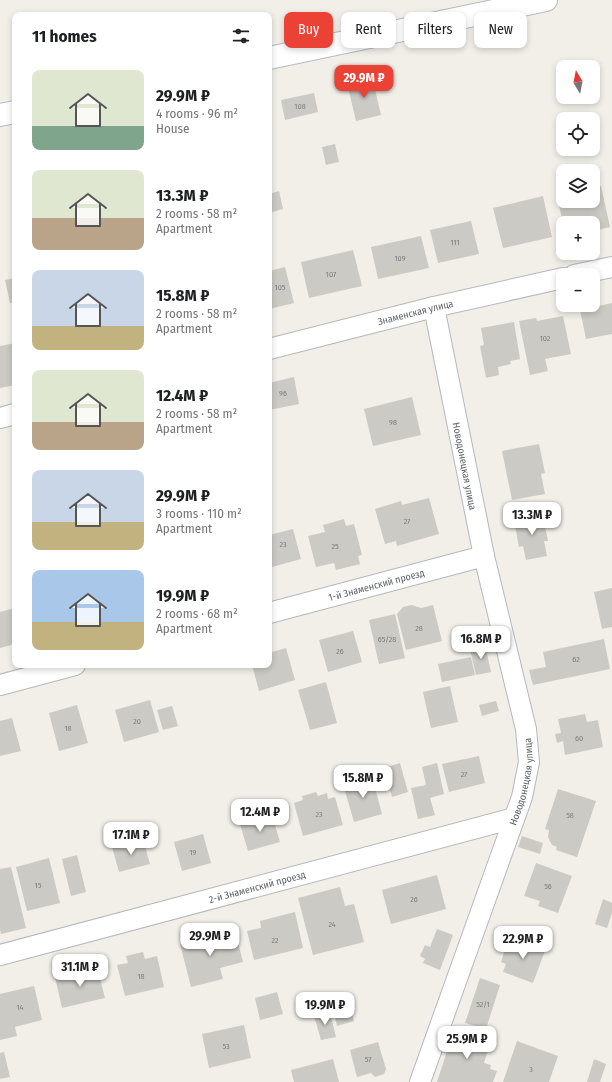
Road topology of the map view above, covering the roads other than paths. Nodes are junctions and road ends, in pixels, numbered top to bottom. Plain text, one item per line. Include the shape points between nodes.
1 (546, 0) edge
2 (272, 57) edge
3 (12, 113) edge
4 (0, 115) edge
5 (612, 267) edge
6 (600, 270) edge
7 (556, 280) edge
8 (434, 306) junction
9 (272, 348) edge
10 (12, 415) edge
11 (0, 418) edge
12 (484, 556) junction
13 (272, 612) edge
14 (64, 668) edge
15 (0, 685) edge
16 (514, 818) junction
17 (0, 955) edge
18 (420, 1082) edge

1 - 2 street
3 - 4 street
5 - 6 street
7 - 8 street, Знаменская улица
8 - 9 street, Знаменская улица
8 - 12 street, Новодонецкая улица
10 - 11 street
12 - 13 street, 1-й Знаменский проезд
12 - 16 street, Новодонецкая улица via 526,730 529,762 522,797
14 - 15 street
16 - 17 street, 2-й Знаменский проезд
16 - 18 street, Новодонецкая улица

